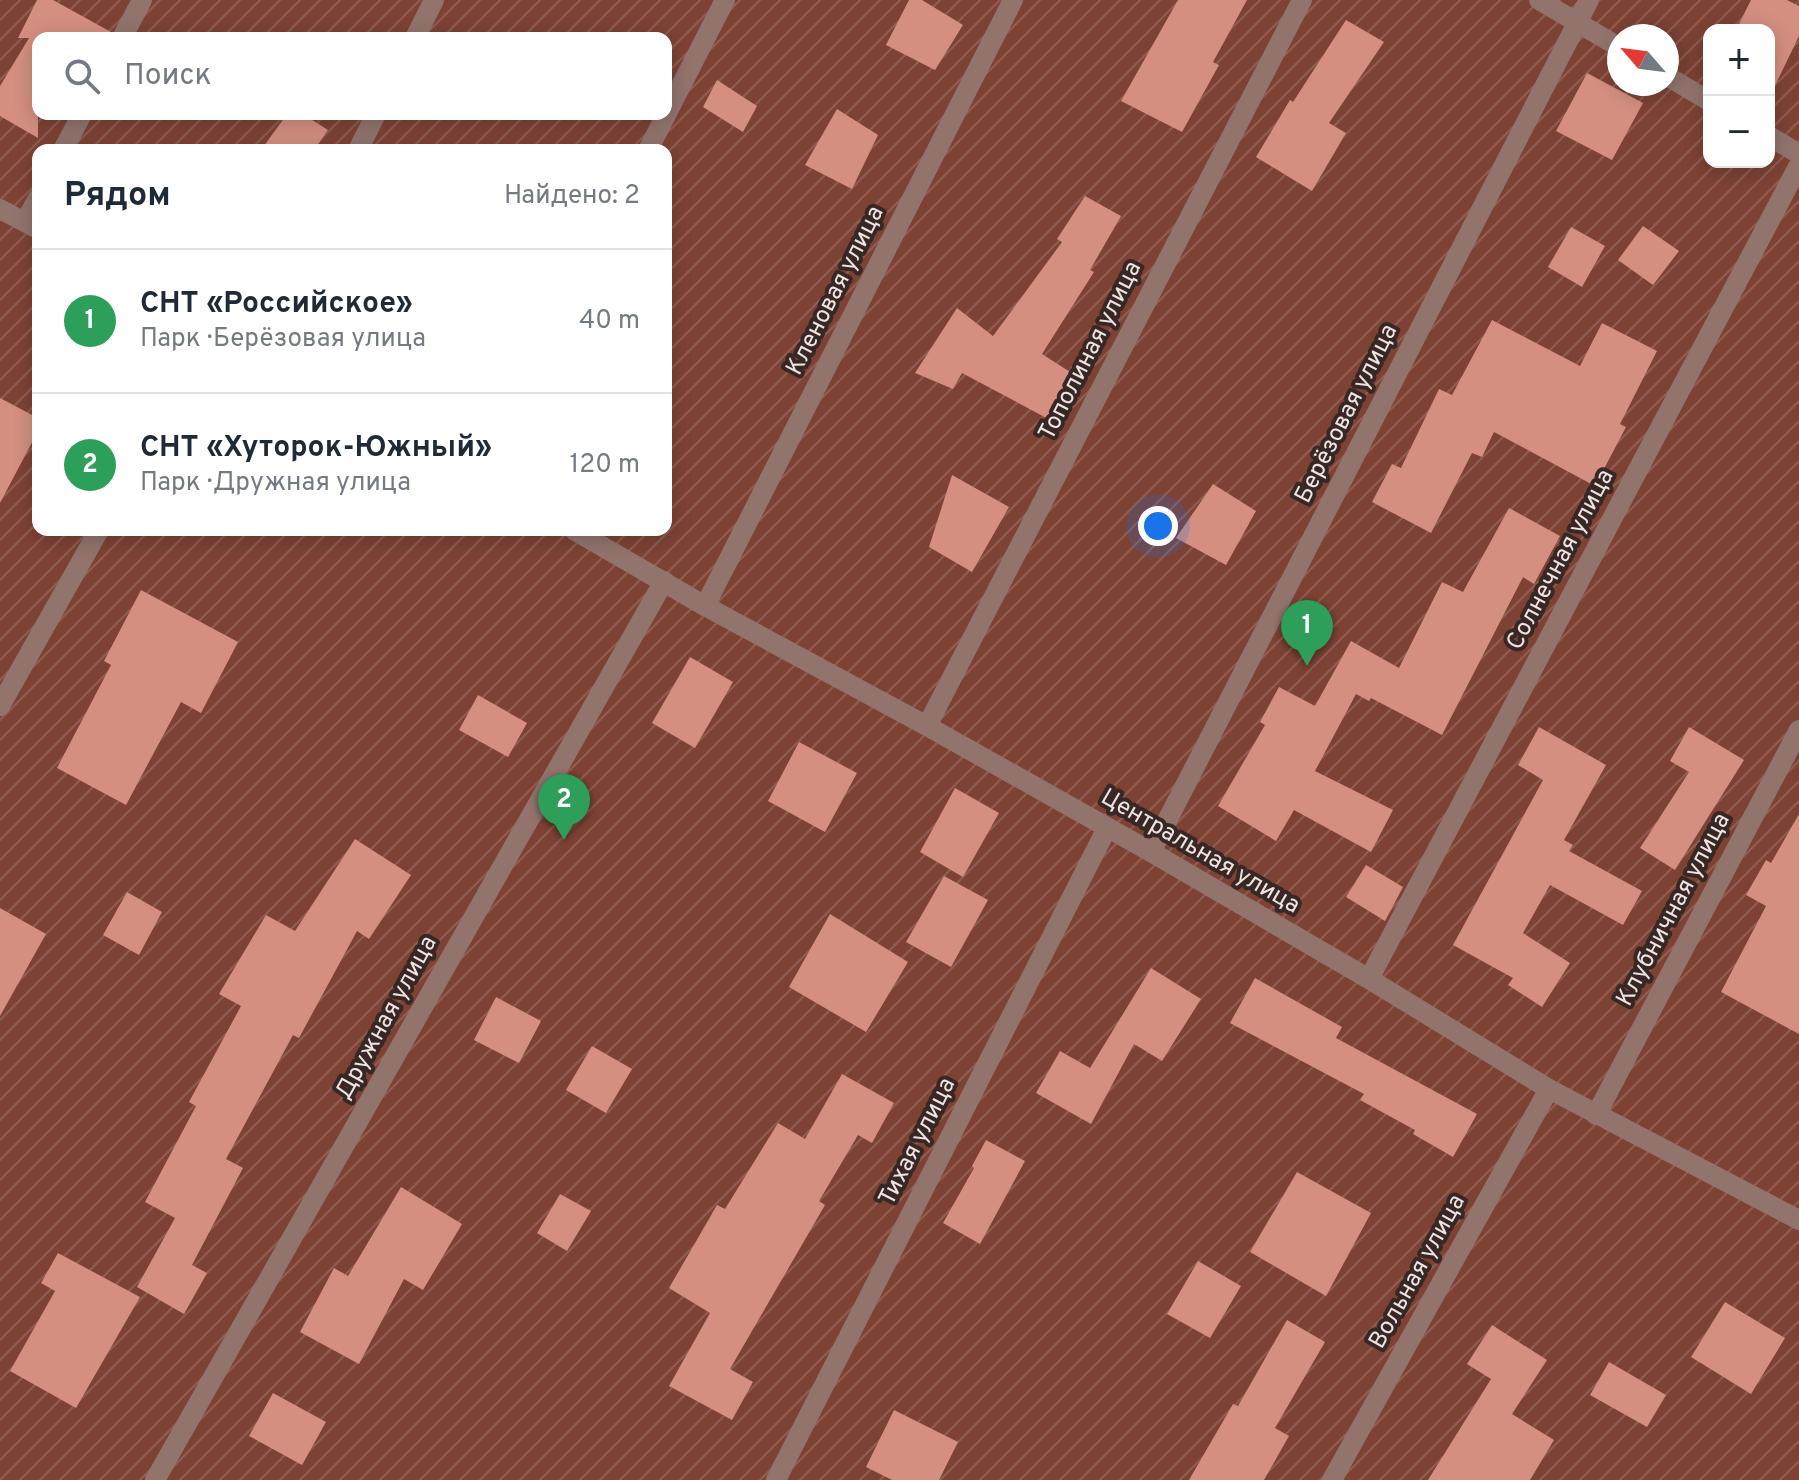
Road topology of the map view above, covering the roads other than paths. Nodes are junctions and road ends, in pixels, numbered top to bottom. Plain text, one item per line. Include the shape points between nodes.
1 (142, 0) edge
2 (434, 0) edge
3 (725, 0) edge
4 (1013, 0) edge
5 (1302, 0) edge
6 (1539, 0) edge
7 (1589, 0) edge
8 (1578, 23) junction
9 (125, 32) edge
10 (418, 32) edge
11 (1607, 40) edge
12 (1679, 83) edge
13 (1703, 97) edge
14 (672, 103) edge
15 (79, 120) edge
16 (373, 120) edge
17 (663, 120) edge
18 (1775, 140) edge
19 (66, 144) edge
20 (361, 144) edge
21 (651, 144) edge
22 (1799, 154) edge
23 (1799, 165) edge
24 (0, 209) edge
25 (32, 226) edge
26 (96, 536) edge
27 (585, 536) edge
28 (664, 581) junction
29 (705, 606) junction
30 (0, 706) edge
31 (927, 726) junction
32 (1799, 730) edge
33 (1107, 828) junction
34 (1151, 852) junction
35 (1369, 979) junction
36 (1549, 1089) junction
37 (1596, 1115) junction
38 (1799, 1220) edge
39 (155, 1480) edge
40 (776, 1480) edge
41 (1332, 1480) edge

1 - 9 street
2 - 10 street
3 - 14 street
4 - 29 street, Кленовая улица
5 - 31 street, Тополиная улица
6 - 8 street
7 - 8 street, Берёзовая улица
8 - 11 street
8 - 34 street, Берёзовая улица
12 - 13 street
15 - 19 street
16 - 20 street
17 - 21 street
18 - 22 street
23 - 35 street, Солнечная улица
24 - 25 street
26 - 30 street
27 - 28 street, Центральная улица
28 - 29 street, Центральная улица
28 - 39 street, Дружная улица
29 - 31 street, Центральная улица
31 - 33 street, Центральная улица
32 - 37 street, Клубничная улица
33 - 34 street, Центральная улица
33 - 40 street, Тихая улица
34 - 35 street, Центральная улица
35 - 36 street, Центральная улица
36 - 37 street, Центральная улица
36 - 41 street, Вольная улица
37 - 38 street, Центральная улица

